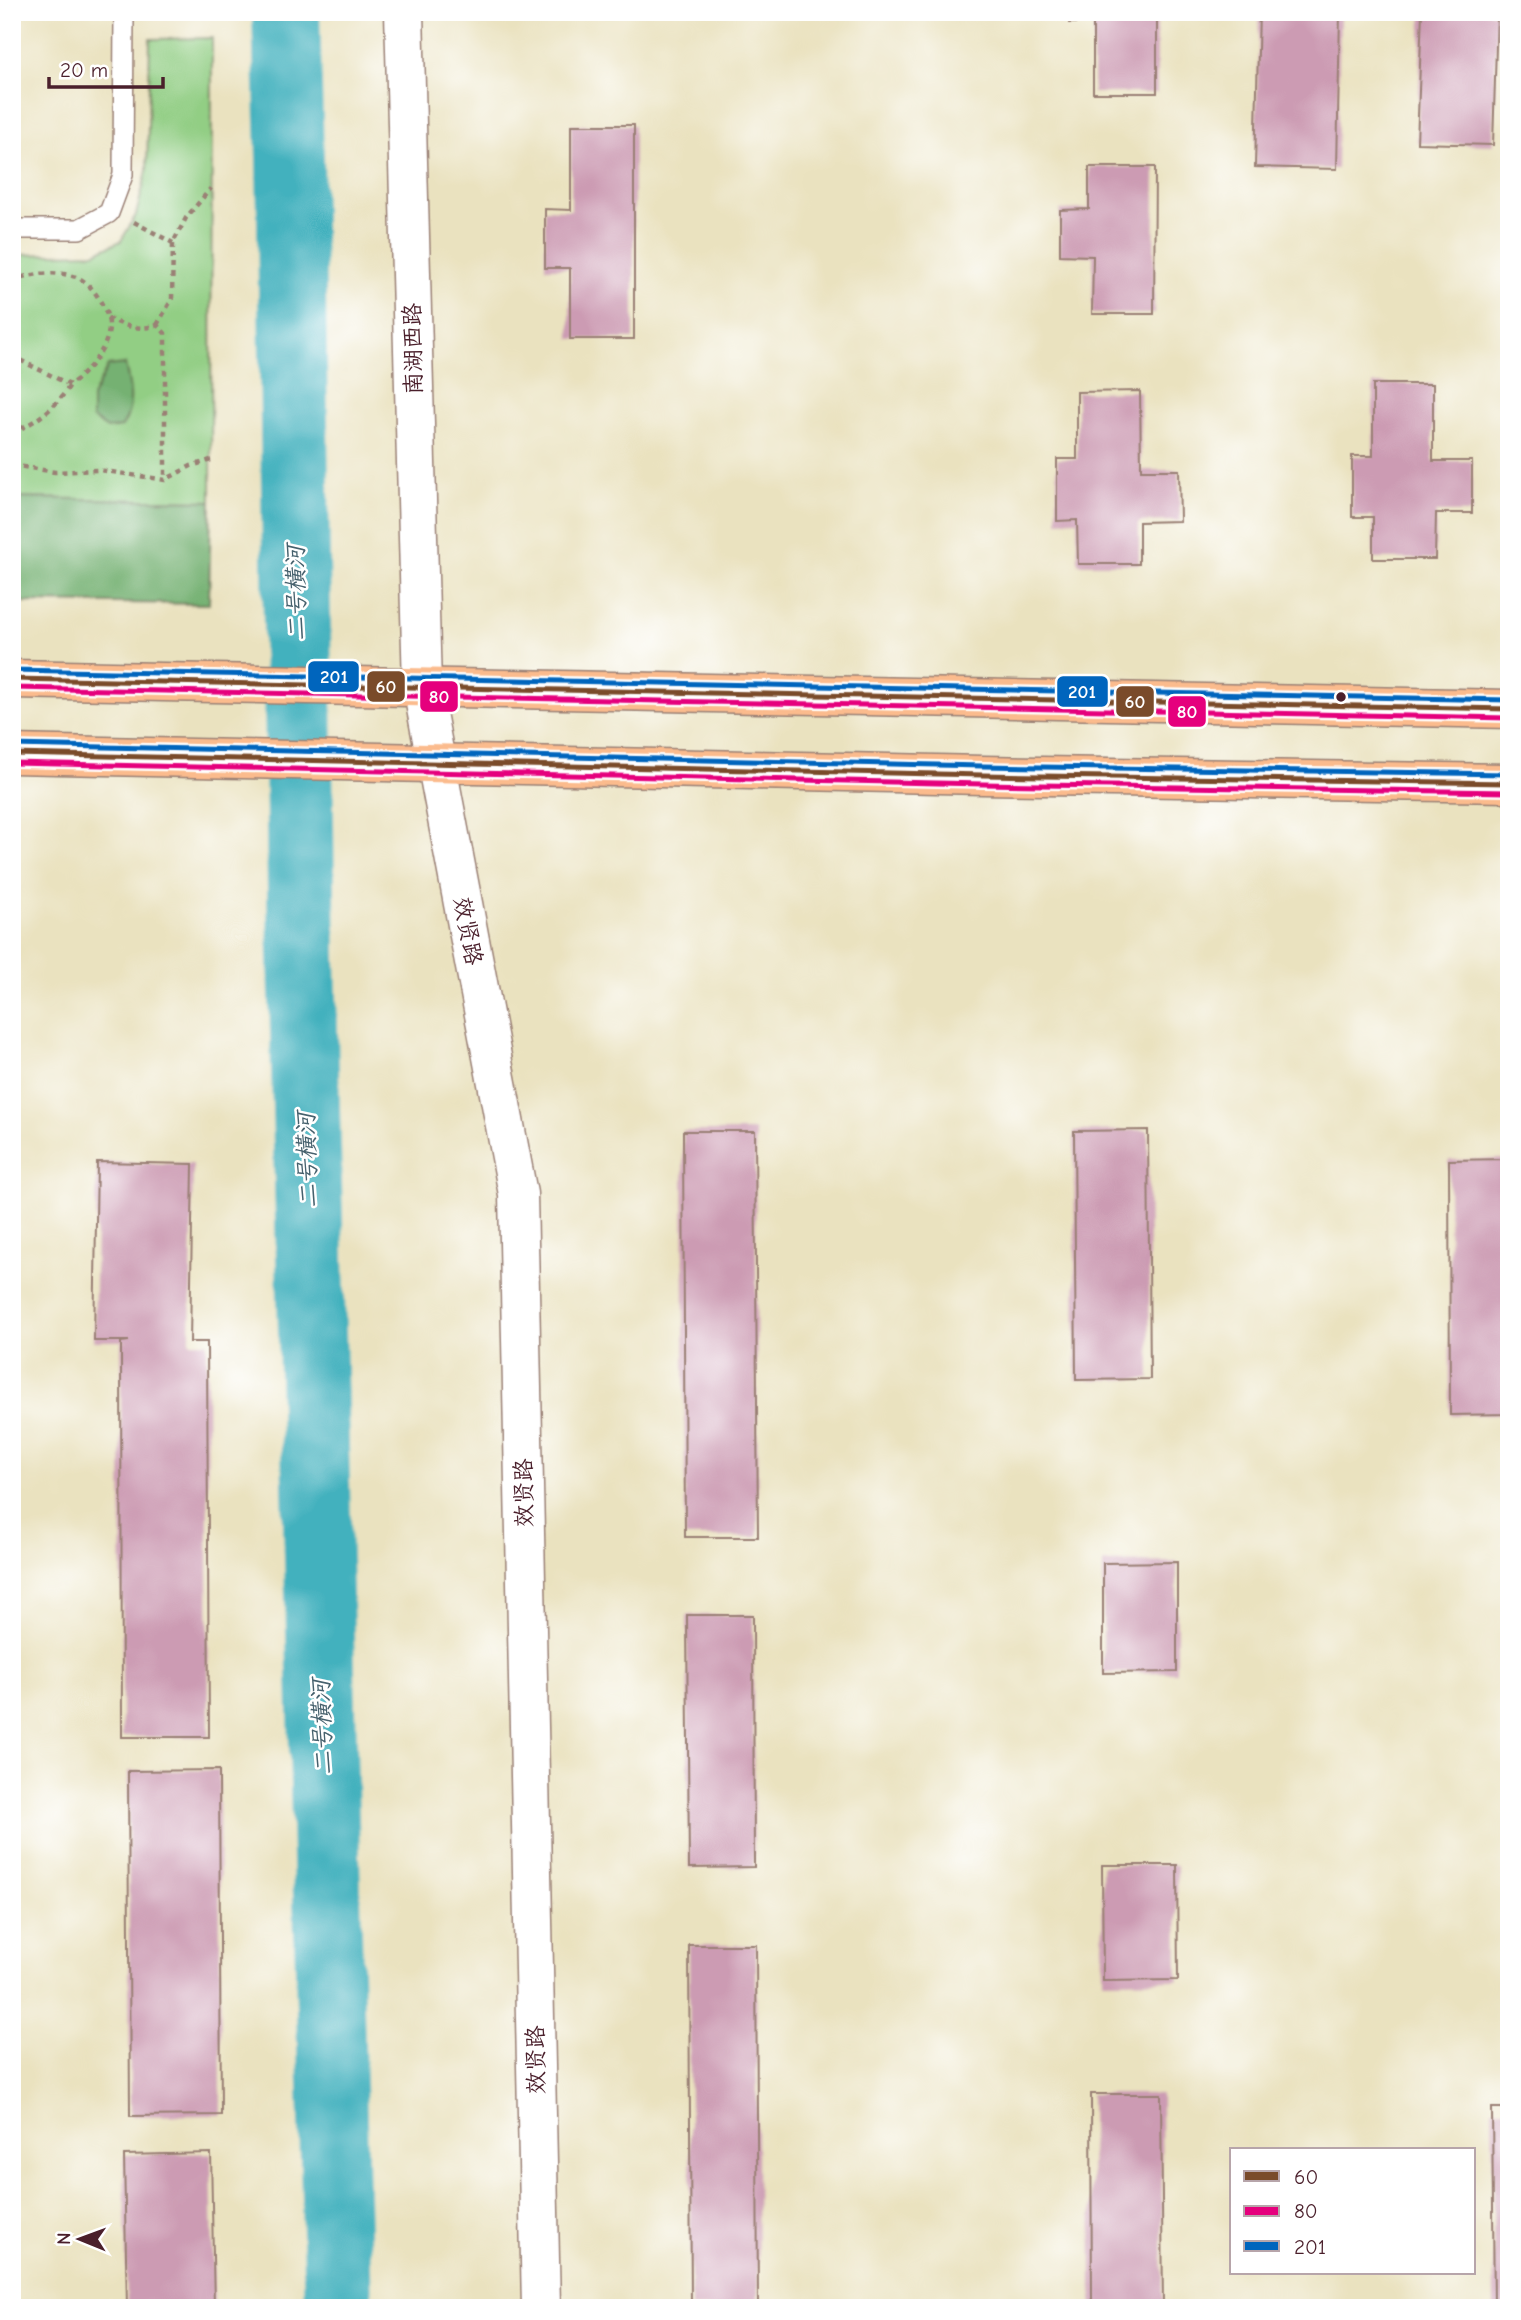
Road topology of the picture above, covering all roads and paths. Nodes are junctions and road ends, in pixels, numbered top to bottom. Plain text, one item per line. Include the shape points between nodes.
1 (124, 12) edge
2 (404, 12) edge
3 (211, 188) dead end
4 (133, 221) dead end
5 (12, 229) edge
6 (173, 243) junction
7 (12, 281) edge
8 (107, 318) junction
9 (157, 325) junction
10 (12, 356) edge
11 (70, 385) junction
12 (12, 433) edge
13 (211, 460) dead end
14 (12, 465) edge
15 (165, 480) junction
16 (12, 679) edge
17 (422, 687) junction
18 (1509, 709) edge
19 (12, 754) edge
20 (435, 763) junction
21 (1509, 783) edge
22 (541, 2308) edge

1 - 5 lane via 124,175 109,213 79,229
2 - 17 street, 南湖西路
3 - 6 path via 186,218
4 - 6 path
6 - 9 path via 172,299
7 - 8 path via 46,272 77,277 94,290
8 - 9 path via 144,329
8 - 11 path via 109,328 98,357
9 - 15 path via 165,333
10 - 11 path
11 - 12 path via 41,419
13 - 15 path
14 - 15 path via 55,472 99,470
16 - 17 main road
17 - 18 main road
17 - 20 street, 效贤路
19 - 20 main road
20 - 21 main road
20 - 22 street, 效贤路 via 518,1194

